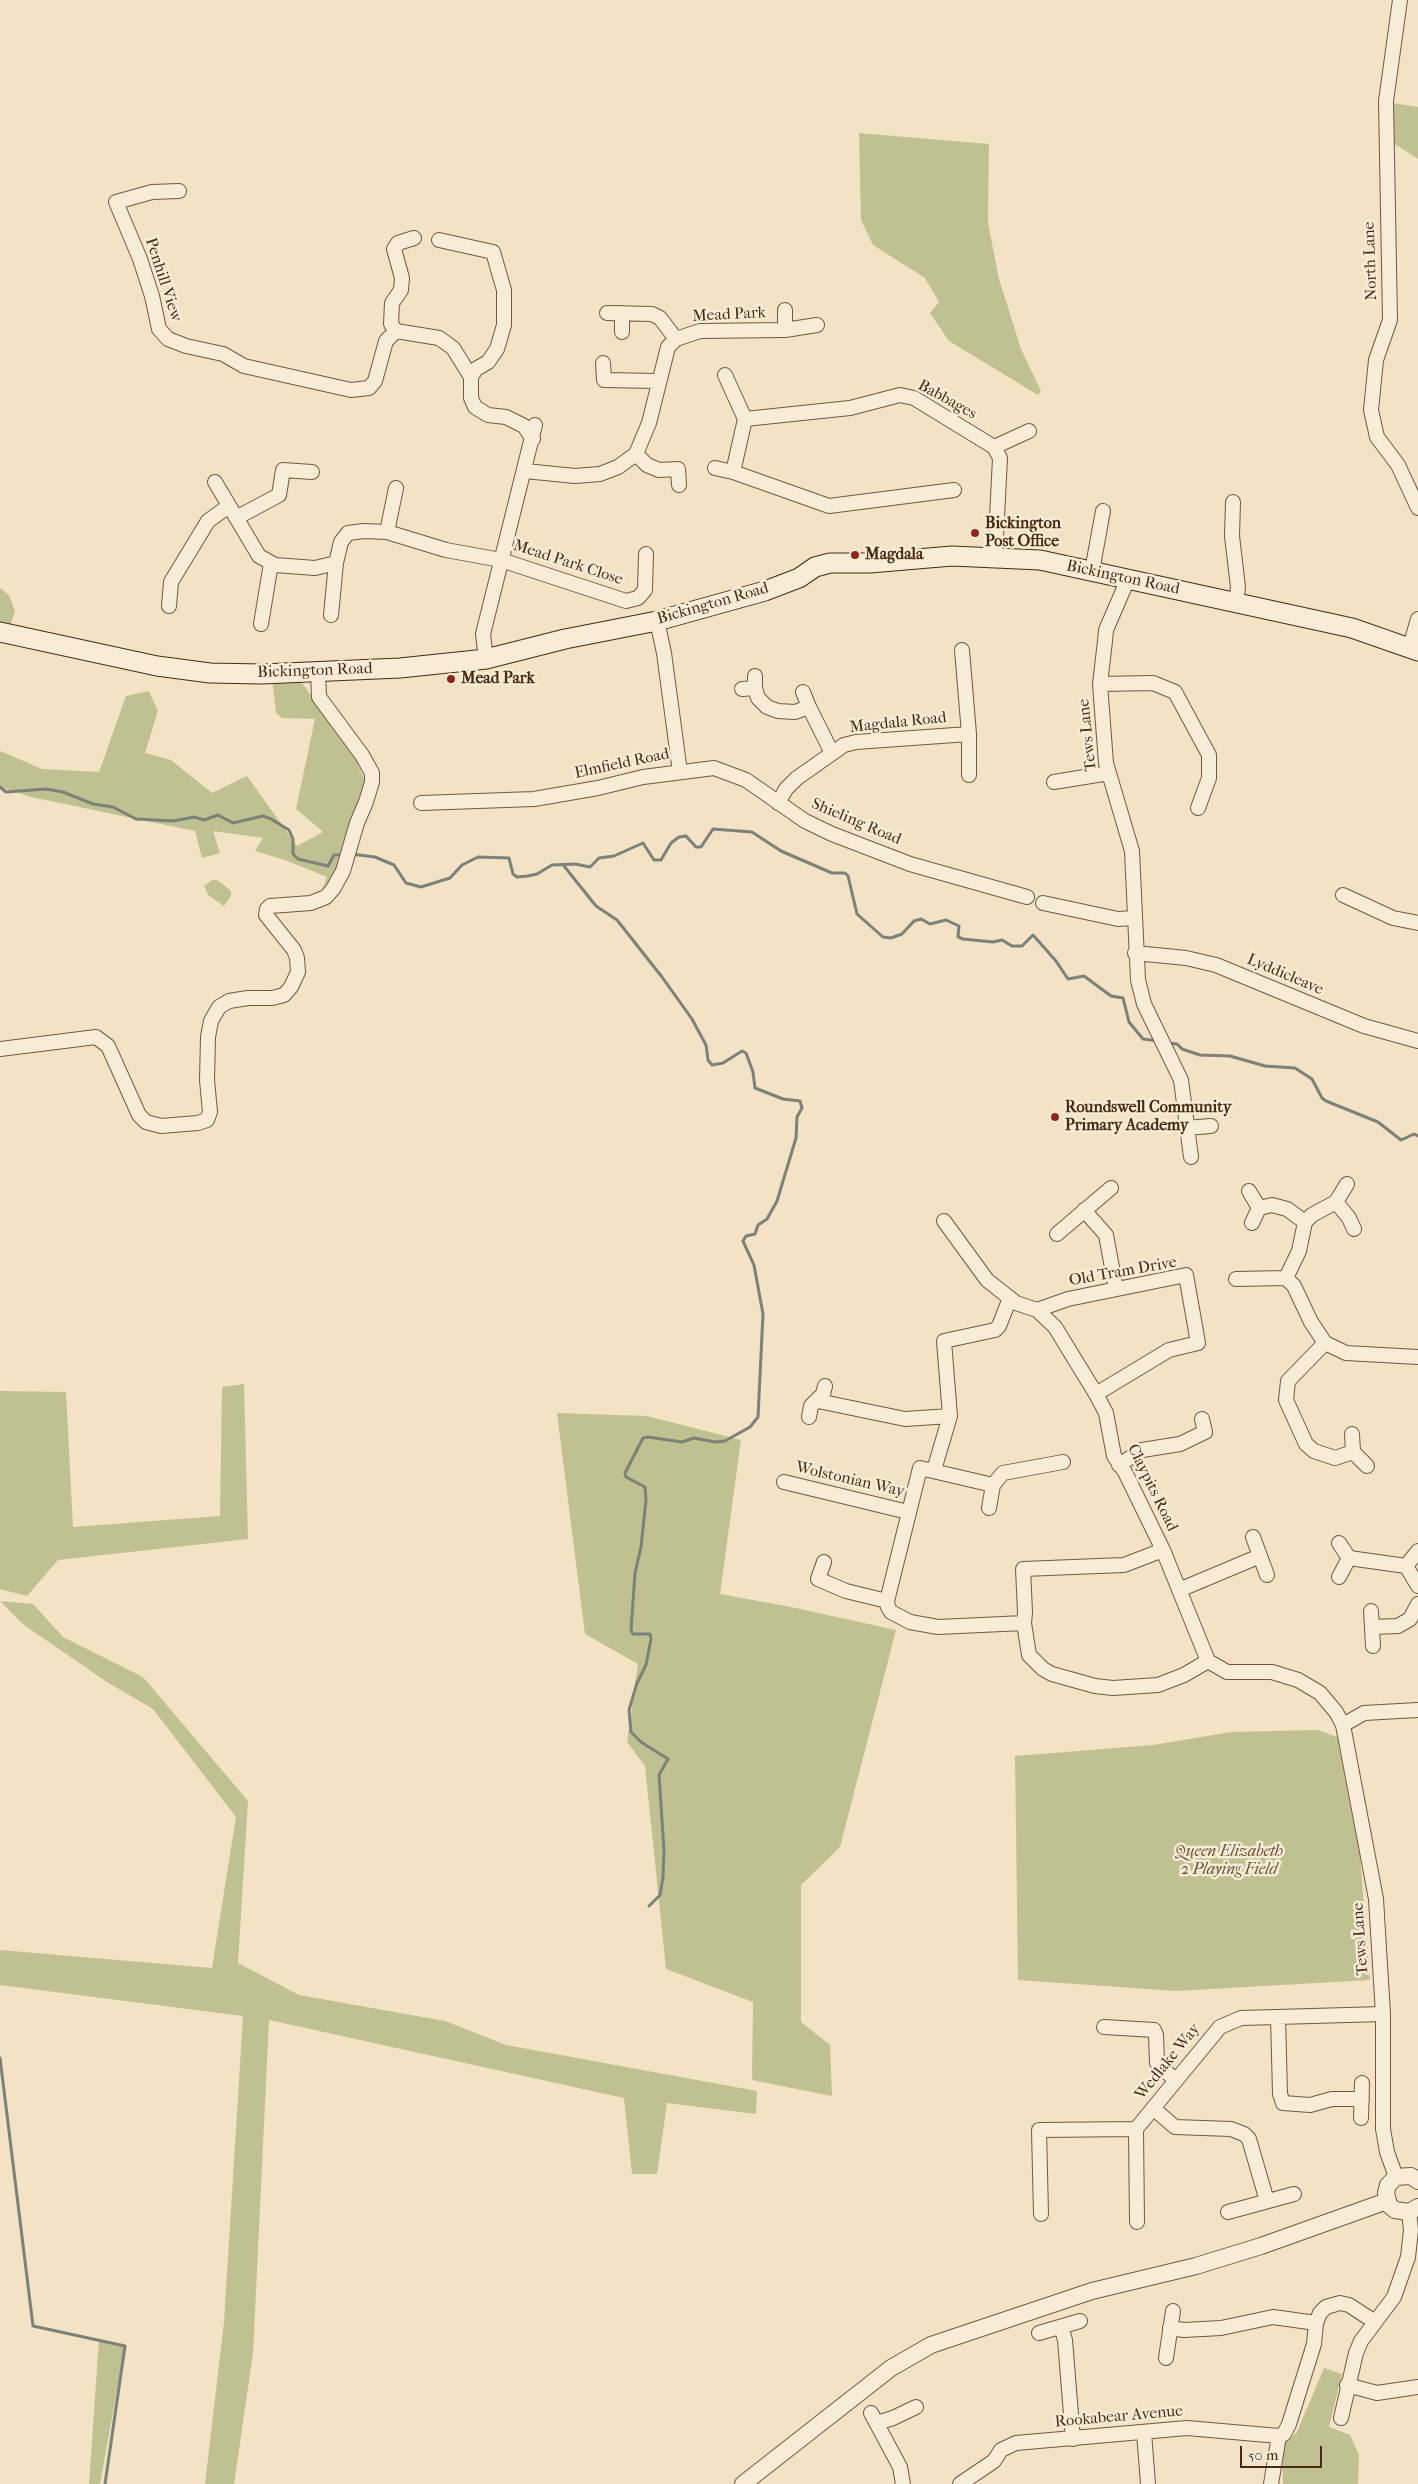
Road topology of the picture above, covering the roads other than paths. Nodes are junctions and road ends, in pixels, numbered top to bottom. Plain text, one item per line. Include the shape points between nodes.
1 (1400, 0) edge
2 (179, 190) dead end
3 (414, 238) dead end
4 (439, 240) dead end
5 (786, 310) dead end
6 (607, 314) dead end
7 (622, 314) junction
8 (817, 325) dead end
9 (396, 330) junction
10 (785, 330) junction
11 (622, 332) dead end
12 (676, 339) junction
13 (603, 363) dead end
14 (725, 375) dead end
15 (471, 377) junction
16 (658, 381) junction
17 (745, 419) junction
18 (1029, 431) dead end
19 (994, 447) junction
20 (636, 454) junction
21 (715, 468) dead end
22 (525, 471) junction
23 (312, 472) dead end
24 (733, 472) junction
25 (215, 482) dead end
26 (679, 485) dead end
27 (396, 488) dead end
28 (954, 490) dead end
29 (1233, 502) dead end
30 (1418, 508) edge
31 (1103, 511) dead end
32 (233, 512) junction
33 (387, 532) junction
34 (646, 554) dead end
35 (995, 557) junction
36 (500, 560) junction
37 (270, 563) junction
38 (336, 563) junction
39 (1092, 571) junction
40 (1128, 579) junction
41 (1236, 603) junction
42 (169, 606) dead end
43 (331, 615) dead end
44 (1418, 619) edge
45 (657, 621) junction
46 (261, 624) dead end
47 (0, 632) edge
48 (1414, 649) edge
49 (962, 650) dead end
50 (486, 660) junction
51 (318, 672) junction
52 (1100, 684) junction
53 (751, 685) dead end
54 (803, 692) dead end
55 (809, 708) junction
56 (969, 734) junction
57 (832, 753) junction
58 (680, 772) junction
59 (1109, 773) junction
60 (969, 774) dead end
61 (1054, 782) dead end
62 (417, 804) dead end
63 (778, 804) junction
64 (1198, 808) dead end
65 (1343, 896) dead end
66 (1027, 897) dead end
67 (1044, 903) dead end
68 (1134, 918) junction
69 (1418, 922) edge
70 (1135, 953) junction
71 (1418, 1041) edge
72 (0, 1049) edge
73 (1211, 1126) dead end
74 (1186, 1128) junction
75 (1191, 1157) dead end
76 (1348, 1184) dead end
77 (1111, 1188) dead end
78 (1250, 1191) dead end
79 (1336, 1202) junction
80 (1259, 1208) junction
81 (1084, 1210) junction
82 (944, 1221) dead end
83 (1305, 1222) junction
84 (1252, 1223) dead end
85 (1354, 1229) dead end
86 (1056, 1234) dead end
87 (1286, 1278) junction
88 (1236, 1279) dead end
89 (1116, 1289) junction
90 (1010, 1298) junction
91 (1037, 1310) junction
92 (1325, 1343) junction
93 (1418, 1357) edge
94 (825, 1386) dead end
95 (1096, 1394) junction
96 (818, 1401) junction
97 (950, 1416) junction
98 (809, 1417) dead end
99 (1202, 1419) dead end
100 (1352, 1434) dead end
101 (1352, 1452) junction
102 (1063, 1462) dead end
103 (1119, 1465) junction
104 (1366, 1466) dead end
105 (934, 1470) junction
106 (784, 1482) dead end
107 (993, 1485) junction
108 (989, 1508) dead end
109 (908, 1512) junction
110 (1253, 1537) dead end
111 (1339, 1543) dead end
112 (1163, 1550) junction
113 (1418, 1551) edge
114 (1260, 1556) junction
115 (1348, 1558) junction
116 (824, 1562) dead end
117 (1406, 1566) junction
118 (1267, 1575) dead end
119 (1339, 1577) dead end
120 (1418, 1586) edge
121 (1179, 1590) junction
122 (887, 1601) junction
123 (1418, 1604) edge
124 (1371, 1611) dead end
125 (1024, 1623) junction
126 (1372, 1627) junction
127 (1373, 1646) dead end
128 (1208, 1661) junction
129 (1418, 1710) edge
130 (1343, 1725) junction
131 (1383, 2014) junction
132 (1278, 2017) junction
133 (1104, 2027) dead end
134 (1175, 2080) junction
135 (1362, 2082) dead end
136 (1362, 2099) junction
137 (1154, 2109) junction
138 (1360, 2118) dead end
139 (1136, 2129) junction
140 (1396, 2177) junction
141 (1418, 2181) edge
142 (1294, 2194) dead end
143 (1387, 2201) junction
144 (1266, 2202) junction
145 (1414, 2210) edge
146 (1228, 2212) dead end
147 (1041, 2214) dead end
148 (1137, 2222) dead end
149 (1413, 2258) edge
150 (1173, 2311) dead end
151 (1080, 2321) dead end
152 (1375, 2322) junction
153 (1316, 2323) junction
154 (1061, 2327) junction
155 (1170, 2328) junction
156 (1039, 2333) dead end
157 (1166, 2358) dead end
158 (1347, 2385) junction
159 (1418, 2387) edge
160 (916, 2407) dead end
161 (1341, 2418) dead end
162 (1144, 2432) junction
163 (1279, 2436) junction
164 (1073, 2439) junction
165 (743, 2484) edge
166 (903, 2484) edge
167 (960, 2484) edge
168 (1148, 2484) edge
169 (1271, 2484) edge

1 - 30 street, North Lane via 1386,100 1390,320 1376,360 1372,410 1377,437 1398,465
2 - 9 street, Penhill View via 152,192 116,202 140,258 159,329 168,339 223,354 244,366 351,390 369,388 376,380 386,341
3 - 9 street via 398,243 394,249 402,278 401,290 392,303 391,324
4 - 15 street via 493,252 504,290 504,325 497,349
5 - 10 street, Mead Park
6 - 7 street, Mead Park
7 - 11 street
7 - 12 street, Mead Park via 652,314 660,318
8 - 10 street, Mead Park
9 - 15 street via 439,338 453,348
10 - 12 street, Mead Park via 700,331
12 - 16 street, Mead Park via 668,347
13 - 16 street via 604,380
14 - 17 street
15 - 22 street via 471,398 475,407 488,415 506,417 534,432
16 - 20 street, Mead Park via 649,423
17 - 19 street, Babbages via 850,408 900,395 914,398
17 - 24 street
18 - 19 street
19 - 35 street via 1000,458
20 - 22 street via 618,467 600,474 576,476
20 - 26 street via 647,465 659,470 684,469
21 - 24 street
22 - 36 street
23 - 32 street via 283,470 279,495
24 - 28 street via 829,506
25 - 32 street
27 - 33 street
29 - 41 street
31 - 39 street
32 - 37 street via 259,556
32 - 42 street via 208,521 171,582
33 - 36 street via 446,550
33 - 38 street via 348,533 341,542
34 - 36 street, Mead Park Close via 645,590 638,598 626,601
35 - 39 main road, Bickington Road via 1040,560
35 - 45 main road, Bickington Road via 952,556 830,563 765,590
36 - 50 street via 483,634
37 - 38 street via 314,568
37 - 46 street
38 - 43 street
39 - 40 main road, Bickington Road
40 - 41 main road, Bickington Road
40 - 52 street, Tews Lane via 1106,630
41 - 48 main road, Bickington Road via 1352,628
44 - 48 street
45 - 50 main road, Bickington Road via 565,639
45 - 58 street, Elmfield Road
47 - 51 main road, Bickington Road via 157,666 210,673
49 - 56 street, Magdala Road
50 - 51 main road, Bickington Road
51 - 72 street via 320,697 327,710 372,772 366,802 356,823 343,871 326,898 267,909 266,915 294,950 298,972 284,995 239,999 219,1007 211,1021 208,1037 210,1112 207,1120 161,1126 146,1122 108,1046 96,1037
52 - 59 street, Tews Lane
52 - 64 street via 1153,683 1175,692 1209,754 1209,778
53 - 55 street via 767,707 795,712
54 - 55 street, Magdala Road
55 - 57 street, Magdala Road
56 - 57 street, Magdala Road via 856,742
56 - 60 street, Magdala Road
57 - 63 street, Magdala Road via 797,778
58 - 62 street, Elmfield Road via 534,799
58 - 63 street, Shieling Road via 714,768 727,771 746,780
59 - 61 street
59 - 68 street, Tews Lane via 1132,851
63 - 66 street, Shieling Road via 832,834 910,864
65 - 69 street via 1393,918
67 - 68 street via 1118,919
68 - 70 street, Tews Lane
70 - 71 street, Lyddicleave via 1216,964 1364,1026
70 - 74 street, Tews Lane via 1144,1004 1181,1080
73 - 74 street
74 - 75 street, Tews Lane
76 - 79 street
77 - 81 street
78 - 80 street
79 - 83 street
79 - 85 street
80 - 83 street via 1272,1205 1287,1209
80 - 84 street
81 - 86 street
81 - 89 street via 1106,1235
82 - 90 street, Claypits Road via 987,1280
83 - 87 street via 1299,1251
87 - 88 street
87 - 92 street via 1294,1286 1310,1322
89 - 91 street, Old Tram Drive via 1068,1299
89 - 95 street, Old Tram Drive via 1186,1275 1198,1343 1169,1350
90 - 91 street, Claypits Road
90 - 97 street via 995,1330 944,1341
91 - 95 street, Claypits Road via 1055,1327
92 - 93 street via 1352,1354
92 - 101 street via 1288,1380 1286,1400 1306,1444 1314,1451 1336,1458
94 - 96 street
95 - 103 street, Claypits Road via 1106,1413 1114,1456
96 - 97 street via 905,1419
96 - 98 street via 811,1406
97 - 105 street
99 - 103 street via 1205,1432 1180,1444 1142,1450
100 - 101 street
101 - 104 street
102 - 107 street via 1003,1473
103 - 112 street, Claypits Road
105 - 107 street
105 - 109 street via 920,1468
106 - 109 street, Wolstonian Way
107 - 108 street
109 - 122 street
110 - 114 street
111 - 115 street
112 - 121 street, Claypits Road
112 - 125 street via 1124,1565 1023,1569
113 - 117 street
114 - 118 street
114 - 121 street
115 - 117 street
115 - 119 street
116 - 122 street via 818,1579 846,1591
117 - 120 street
121 - 128 street, Claypits Road
122 - 125 street via 891,1612 898,1617 924,1625 954,1627
123 - 126 street via 1410,1620 1398,1626
124 - 126 street
125 - 128 street via 1026,1644 1036,1664 1052,1674 1094,1686 1158,1685
126 - 127 street
128 - 130 street, Tews Lane via 1227,1672 1272,1672 1310,1686 1330,1703
129 - 130 street via 1364,1713
130 - 131 street, Tews Lane via 1376,1899
131 - 132 street, Wedlake Way
131 - 140 street, Tews Lane via 1383,2129
132 - 134 street, Wedlake Way via 1241,2018 1220,2027
132 - 136 street via 1283,2103 1310,2105 1332,2099
133 - 134 street via 1154,2030 1158,2063
134 - 137 street, Wedlake Way
135 - 136 street
136 - 138 street
137 - 139 street, Wedlake Way
137 - 144 street via 1175,2127 1231,2129 1244,2134 1249,2139
139 - 147 street via 1039,2130
139 - 148 street
140 - 141 street via 1411,2176
140 - 143 street via 1388,2185
142 - 144 street
143 - 145 street via 1395,2210
143 - 165 street via 1261,2246 1092,2292 932,2345 891,2368
144 - 146 street
145 - 149 street via 1411,2230
149 - 152 street via 1394,2297
150 - 155 street
151 - 154 street
152 - 153 street via 1349,2305 1340,2303 1326,2307
152 - 158 street via 1361,2342
153 - 155 street via 1273,2316 1221,2328
153 - 163 street via 1314,2344 1289,2424 1284,2434
154 - 156 street
154 - 164 street via 1065,2340
155 - 157 street
158 - 159 street via 1377,2393
158 - 161 street
160 - 166 street via 893,2418 874,2418 900,2467
162 - 163 street, Rookabear Avenue via 1187,2428
162 - 164 street, Rookabear Avenue
162 - 168 street
163 - 169 street
164 - 167 street, Rookabear Avenue via 1016,2443 1001,2450 994,2461

